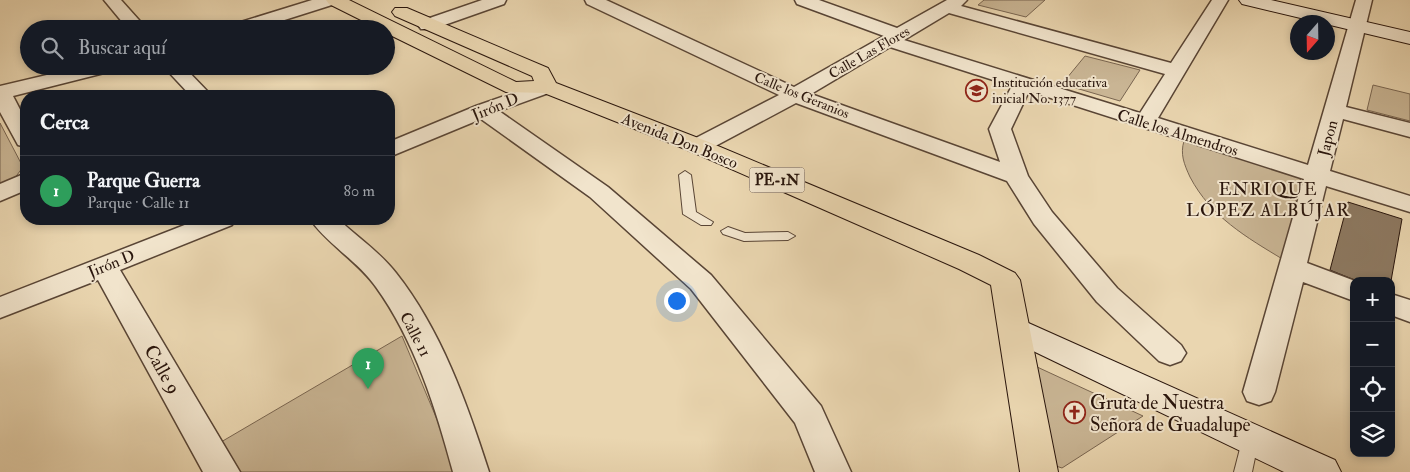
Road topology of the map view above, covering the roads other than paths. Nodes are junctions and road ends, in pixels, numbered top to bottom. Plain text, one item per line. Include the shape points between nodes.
1 (112, 0) edge
2 (328, 0) edge
3 (335, 0) edge
4 (498, 0) edge
5 (593, 0) edge
6 (803, 0) edge
7 (1220, 0) edge
8 (1248, 0) edge
9 (1364, 0) edge
10 (386, 4) dead end
11 (953, 4) edge
12 (130, 20) edge
13 (265, 20) edge
14 (375, 20) edge
15 (427, 25) junction
16 (1357, 26) junction
17 (395, 30) edge
18 (893, 38) junction
19 (1410, 38) edge
20 (1176, 70) junction
21 (72, 75) edge
22 (181, 75) edge
23 (1024, 84) junction
24 (547, 87) junction
25 (196, 90) edge
26 (1, 93) edge
27 (795, 95) junction
28 (483, 110) junction
29 (1334, 110) junction
30 (1145, 122) junction
31 (20, 129) edge
32 (1410, 130) edge
33 (698, 146) junction
34 (395, 147) edge
35 (1318, 174) junction
36 (685, 175) dead end
37 (1016, 176) junction
38 (20, 183) edge
39 (0, 194) edge
40 (1410, 204) edge
41 (706, 222) dead end
42 (208, 225) edge
43 (329, 225) edge
44 (728, 231) dead end
45 (788, 236) dead end
46 (104, 266) junction
47 (1293, 268) junction
48 (1350, 289) edge
49 (1395, 305) edge
50 (0, 308) edge
51 (1410, 311) edge
52 (1015, 329) junction
53 (1170, 353) dead end
54 (1260, 392) dead end
55 (1250, 438) junction
56 (222, 472) edge
57 (471, 472) edge
58 (833, 472) edge
59 (1039, 472) edge
60 (1243, 472) edge
61 (1322, 472) edge

1 - 12 street
2 - 13 street
3 - 14 main road, Avenida Don Bosco / PE-1N
4 - 15 street
5 - 27 street, Calle los Geranios
6 - 18 street, Calle los Almendros
7 - 20 street
8 - 16 main road
9 - 16 street, Japon
10 - 15 main road
11 - 18 street, Calle Las Flores
11 - 20 street
15 - 24 main road via 541,72
16 - 19 main road
16 - 29 street, Japon
17 - 24 main road, Avenida Don Bosco / PE-1N via 513,88
18 - 23 street, Calle los Almendros
18 - 27 street, Calle Las Flores
20 - 30 street
21 - 26 street
22 - 25 street
23 - 30 street, Calle los Almendros
23 - 37 street via 1000,130
24 - 28 street, Jirón D
24 - 33 main road, Avenida Don Bosco / PE-1N
26 - 31 street
27 - 33 street, Calle Las Flores
27 - 37 street, Calle los Geranios
28 - 34 street, Jirón D
28 - 58 street via 599,192 701,282 809,416
29 - 32 street
29 - 35 street, Japon
30 - 35 street, Calle los Almendros
33 - 52 main road, Avenida Don Bosco / PE-1N via 1004,280
35 - 40 street, Calle los Almendros
35 - 47 street, Japon
36 - 41 lane via 690,214
37 - 53 street via 1043,218 1107,295
38 - 39 street
42 - 46 street, Jirón D
43 - 57 street, Calle 11 via 386,280 414,327 438,377
44 - 45 lane via 744,237
46 - 50 street, Jirón D
46 - 56 street, Calle 9
47 - 48 street
47 - 54 street, Japon
49 - 51 street
52 - 55 main road
52 - 59 main road, PE-1N
55 - 60 lane
55 - 61 main road

